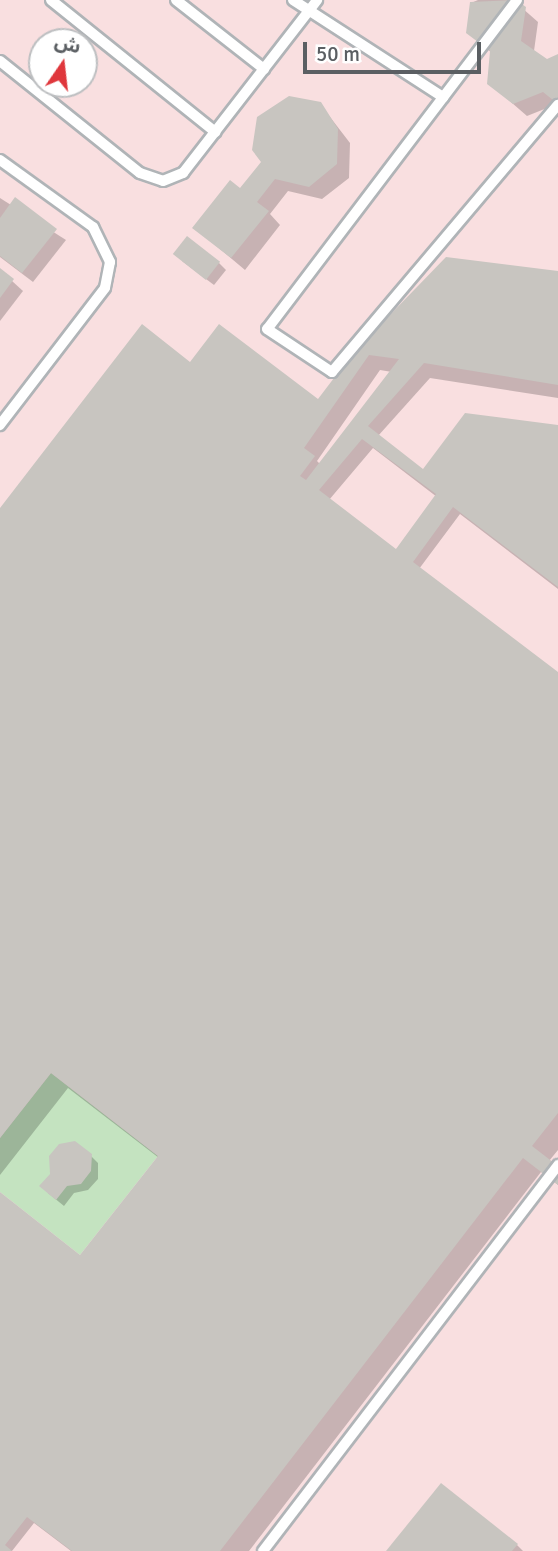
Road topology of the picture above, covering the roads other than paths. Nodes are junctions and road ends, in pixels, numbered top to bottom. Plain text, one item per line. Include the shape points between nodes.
1 (51, 0) edge
2 (176, 0) edge
3 (293, 0) edge
4 (317, 0) edge
5 (517, 0) edge
6 (307, 12) junction
7 (0, 61) edge
8 (264, 69) junction
9 (443, 97) junction
10 (558, 105) edge
11 (215, 132) junction
12 (0, 160) edge
13 (0, 425) edge
14 (558, 1165) edge
15 (264, 1551) edge

1 - 11 lane
2 - 8 lane
3 - 6 lane
4 - 6 lane
5 - 9 lane
6 - 8 lane
6 - 9 lane
7 - 11 lane via 140,173 163,181 183,173
8 - 11 lane
9 - 10 lane via 267,329 332,372
12 - 13 lane via 93,228 110,262 105,288
14 - 15 lane

